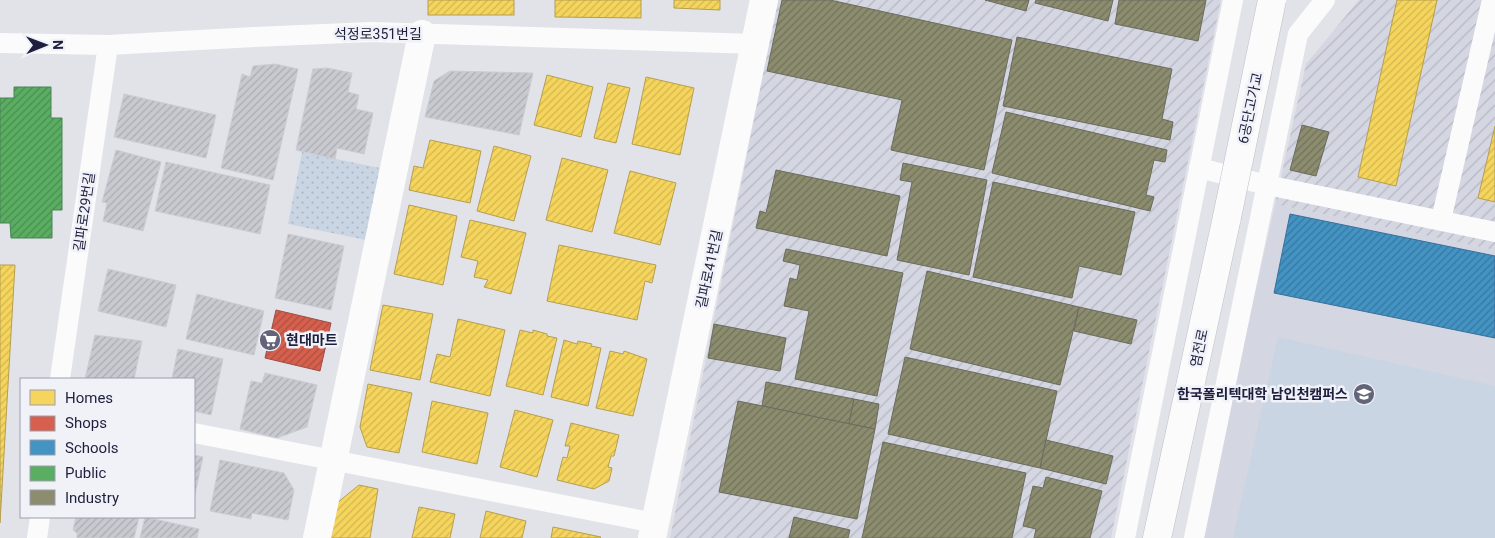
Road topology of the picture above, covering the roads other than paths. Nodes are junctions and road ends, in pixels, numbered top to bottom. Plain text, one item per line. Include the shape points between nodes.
1 (764, 0) edge
2 (1233, 0) edge
3 (1272, 0) edge
4 (1325, 0) edge
5 (1492, 0) edge
6 (422, 34) junction
7 (0, 43) edge
8 (756, 44) junction
9 (108, 45) junction
10 (1199, 168) junction
11 (1267, 185) junction
12 (1227, 217) joint
13 (1441, 220) junction
14 (1495, 232) edge
15 (60, 378) edge
16 (195, 433) edge
17 (333, 460) junction
18 (40, 518) edge
19 (654, 530) edge
20 (37, 538) edge
21 (317, 538) edge
22 (1125, 538) edge
23 (1157, 538) edge
24 (1194, 538) edge

1 - 8 street, 길파로41번길
2 - 10 lane
3 - 12 street, 6공단고가교, bridge
4 - 11 lane via 1298,34
5 - 13 lane
6 - 8 lane, 석정로351번길
6 - 9 lane, 석정로351번길 via 370,32
6 - 17 street
7 - 9 lane, 석정로351번길
8 - 19 street, 길파로41번길
9 - 15 lane, 길파로29번길
10 - 11 lane
10 - 22 lane
11 - 13 lane
11 - 24 lane
12 - 23 street, 염전로
13 - 14 lane
16 - 17 lane
17 - 19 lane
17 - 21 street
18 - 20 lane

